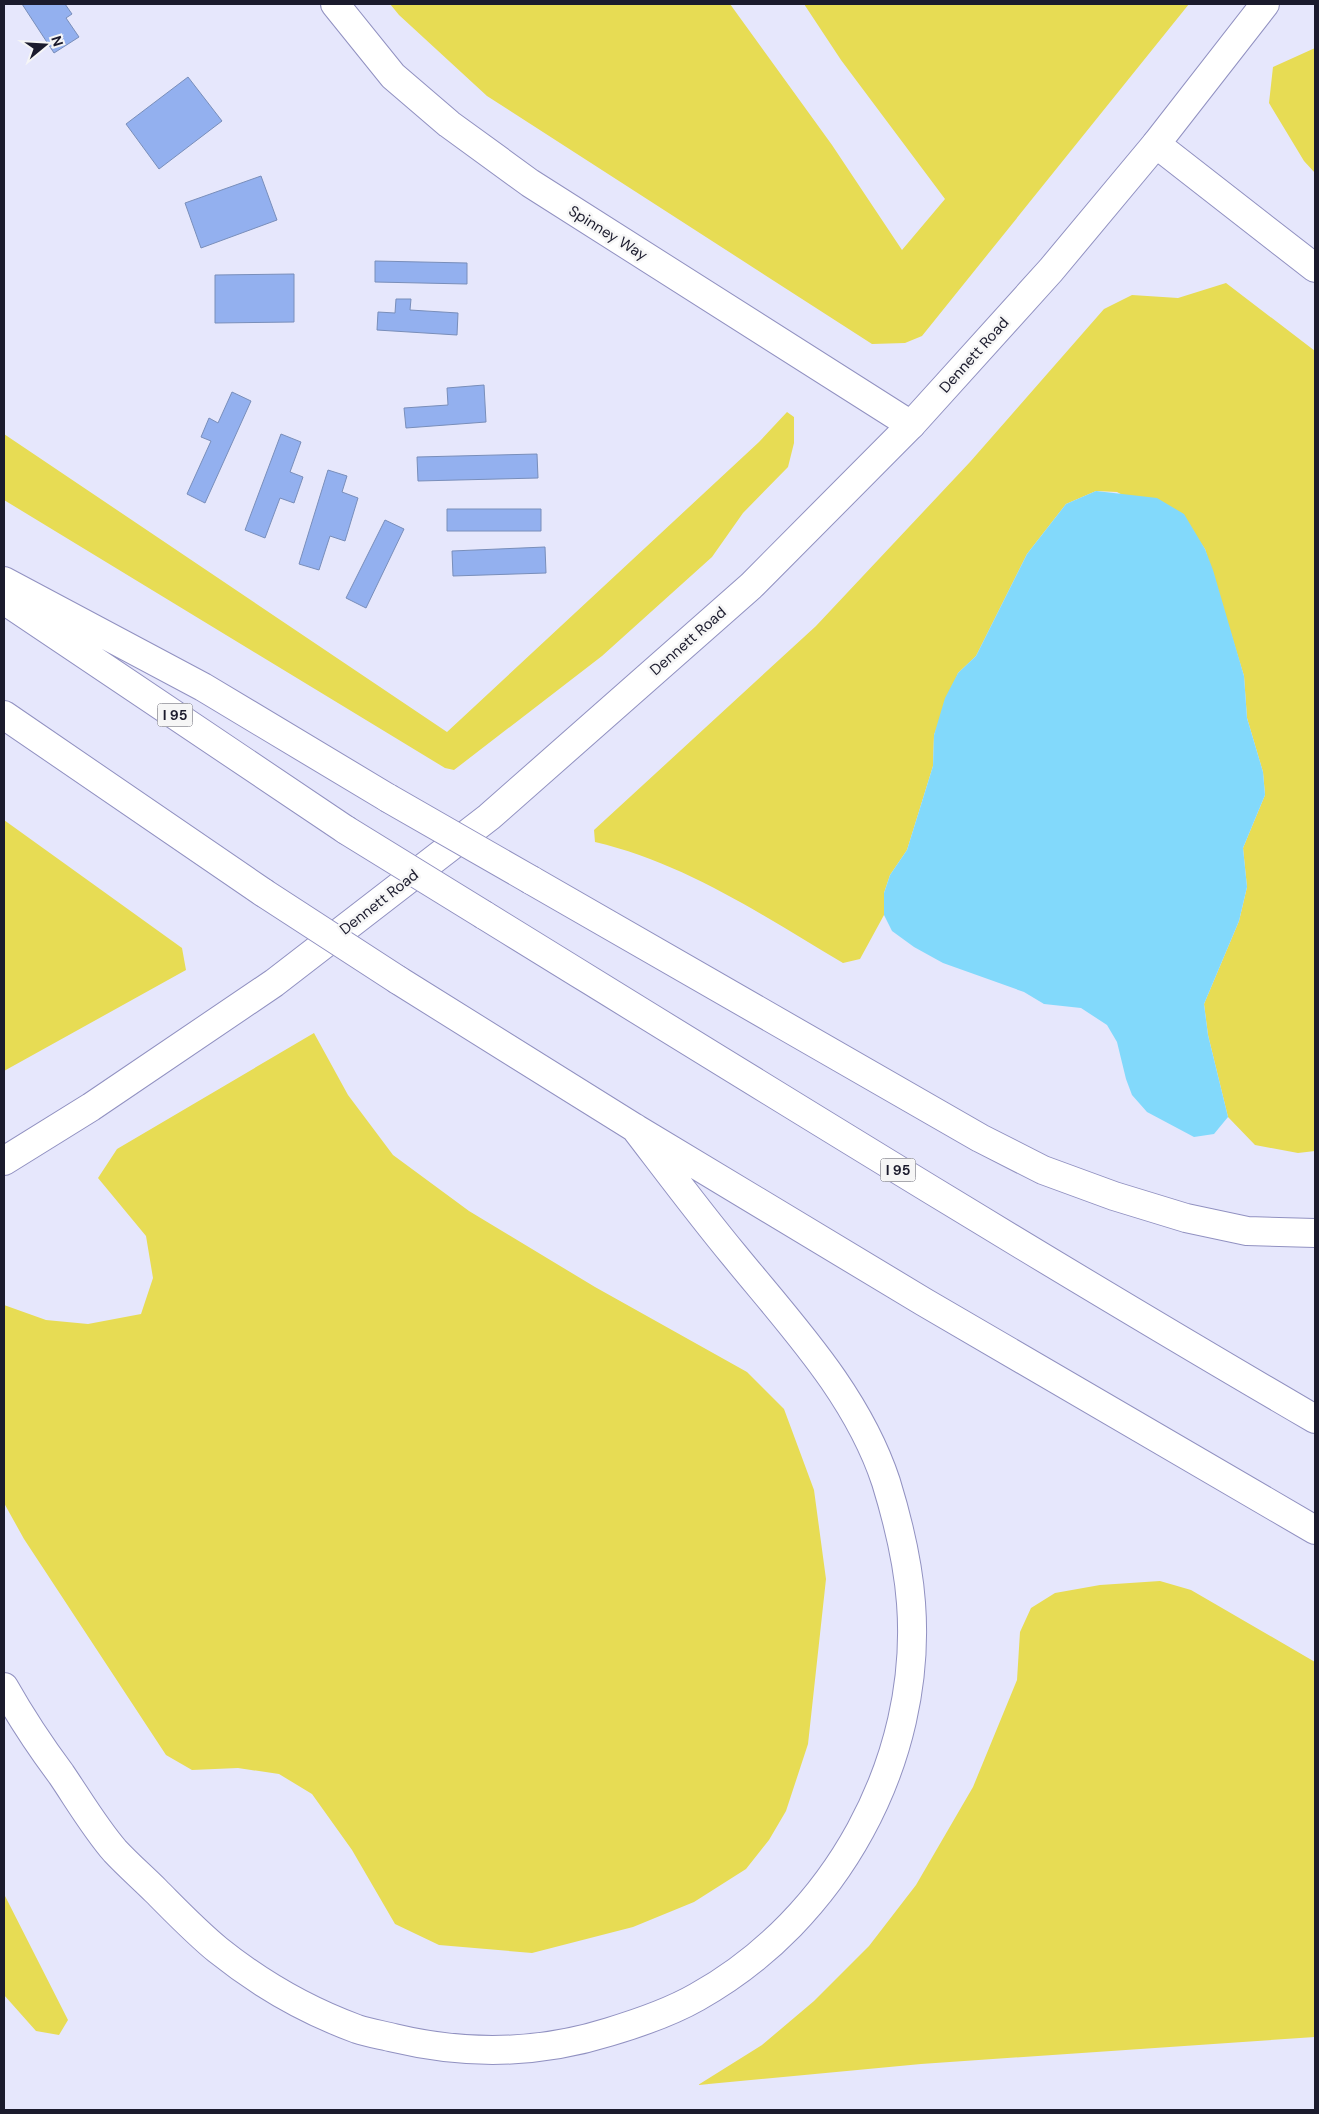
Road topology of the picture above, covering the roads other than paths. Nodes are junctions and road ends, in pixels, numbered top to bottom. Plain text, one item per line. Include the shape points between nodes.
1 (335, 4) edge
2 (1265, 4) edge
3 (1156, 144) junction
4 (1315, 268) edge
5 (911, 426) junction
6 (4, 581) edge
7 (4, 600) edge
8 (4, 715) edge
9 (635, 1128) junction
10 (4, 1161) edge
11 (1315, 1233) edge
12 (1315, 1419) edge
13 (1315, 1530) edge
14 (4, 1687) edge

1 - 5 main road, Spinney Way via 393,76 449,124 530,183
2 - 3 main road, Dennett Road
3 - 4 main road
3 - 5 main road, Dennett Road via 1051,270
5 - 10 main road, Dennett Road via 751,586 488,817 274,983 92,1107
6 - 11 main road, bridge via 203,687 388,798 972,1133 1043,1170 1186,1218 1247,1231
7 - 12 main road, I 95, bridge via 346,830 845,1138
8 - 9 main road, bridge via 264,893
9 - 13 main road via 924,1302
9 - 14 main road via 826,1368 858,1419 884,1478 903,1544 911,1603 911,1655 905,1708 888,1768 865,1824 827,1883 793,1924 750,1963 696,1998 641,2022 586,2039 531,2049 471,2050 362,2031 312,2011 265,1983 218,1950 174,1909 113,1849 21,1718

